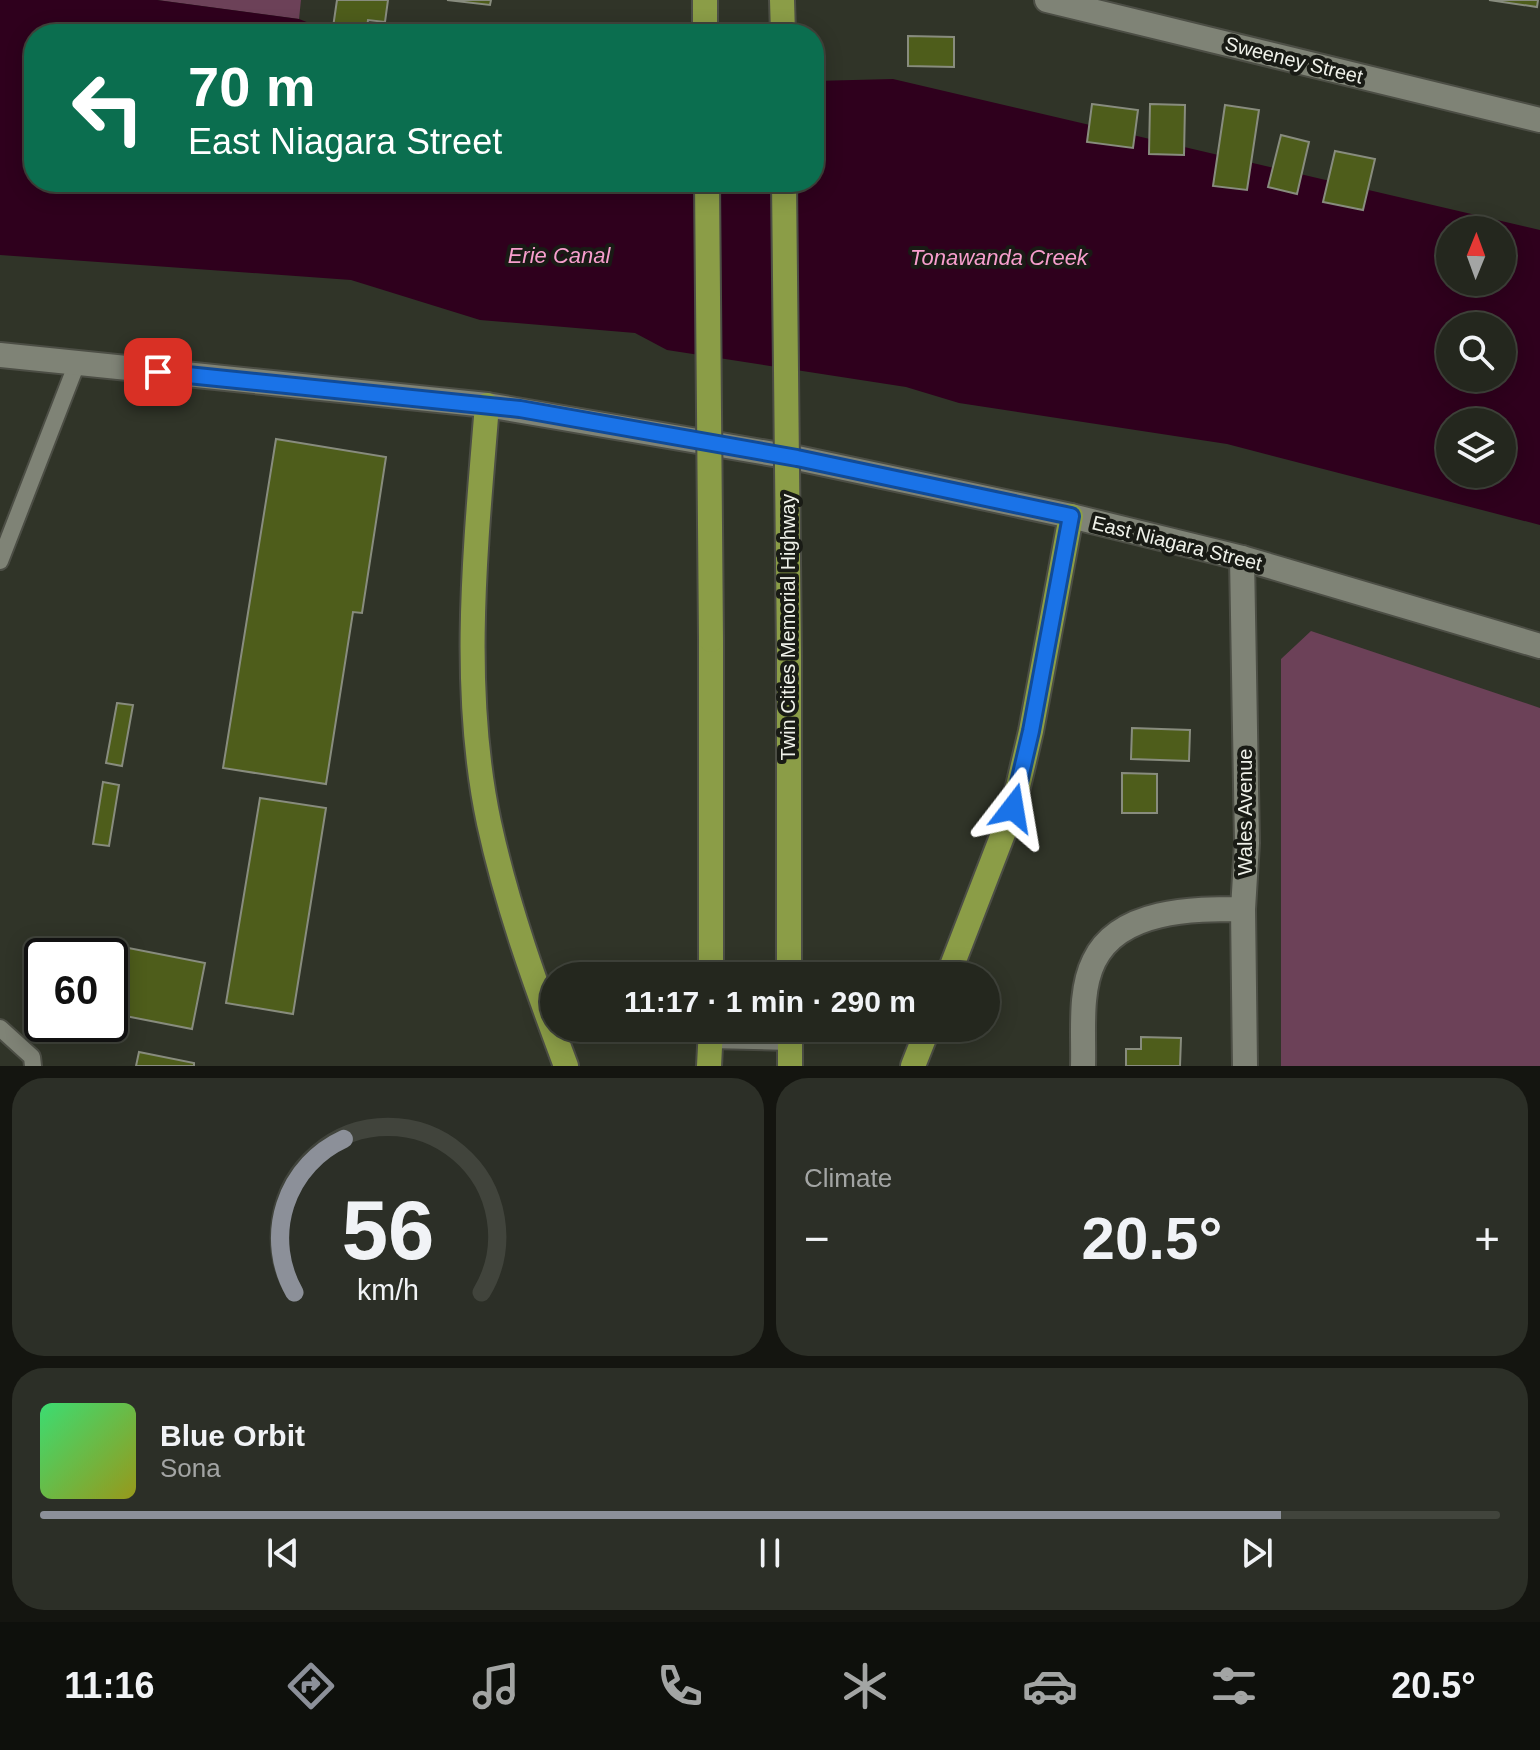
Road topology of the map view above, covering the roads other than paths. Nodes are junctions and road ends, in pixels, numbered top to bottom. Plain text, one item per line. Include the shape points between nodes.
1 (705, 0) edge
2 (782, 0) edge
3 (1047, 0) edge
4 (705, 24) edge
5 (783, 24) edge
6 (1540, 120) edge
7 (707, 192) edge
8 (784, 192) edge
9 (0, 355) edge
10 (77, 363) junction
11 (487, 405) junction
12 (1071, 516) junction
13 (1242, 558) junction
14 (0, 561) edge
15 (1540, 646) edge
16 (1243, 909) junction
17 (711, 962) edge
18 (789, 962) edge
19 (953, 962) edge
20 (0, 1028) edge
21 (710, 1042) edge
22 (768, 1042) edge
23 (922, 1042) edge
24 (790, 1045) edge
25 (33, 1066) edge
26 (566, 1066) edge
27 (709, 1066) edge
28 (913, 1066) edge
29 (1083, 1066) edge
30 (1245, 1066) edge

1 - 4 main road
2 - 5 main road
3 - 6 street, Sweeney Street
7 - 17 main road, bridge
8 - 18 main road, Twin Cities Memorial Highway, bridge
9 - 10 street, East Niagara Street
10 - 11 street, East Niagara Street
10 - 14 lane
11 - 12 street, East Niagara Street via 797,458
11 - 26 main road via 474,632 478,748 488,821 506,893
12 - 13 street, East Niagara Street
12 - 19 main road via 1013,808
13 - 15 street, East Niagara Street
13 - 16 street, Wales Avenue via 1247,843
16 - 29 street via 1162,915 1107,940 1092,963 1085,993
16 - 30 street, Wales Avenue
20 - 25 lane via 32,1057
21 - 27 main road
22 - 24 lane
23 - 28 main road

